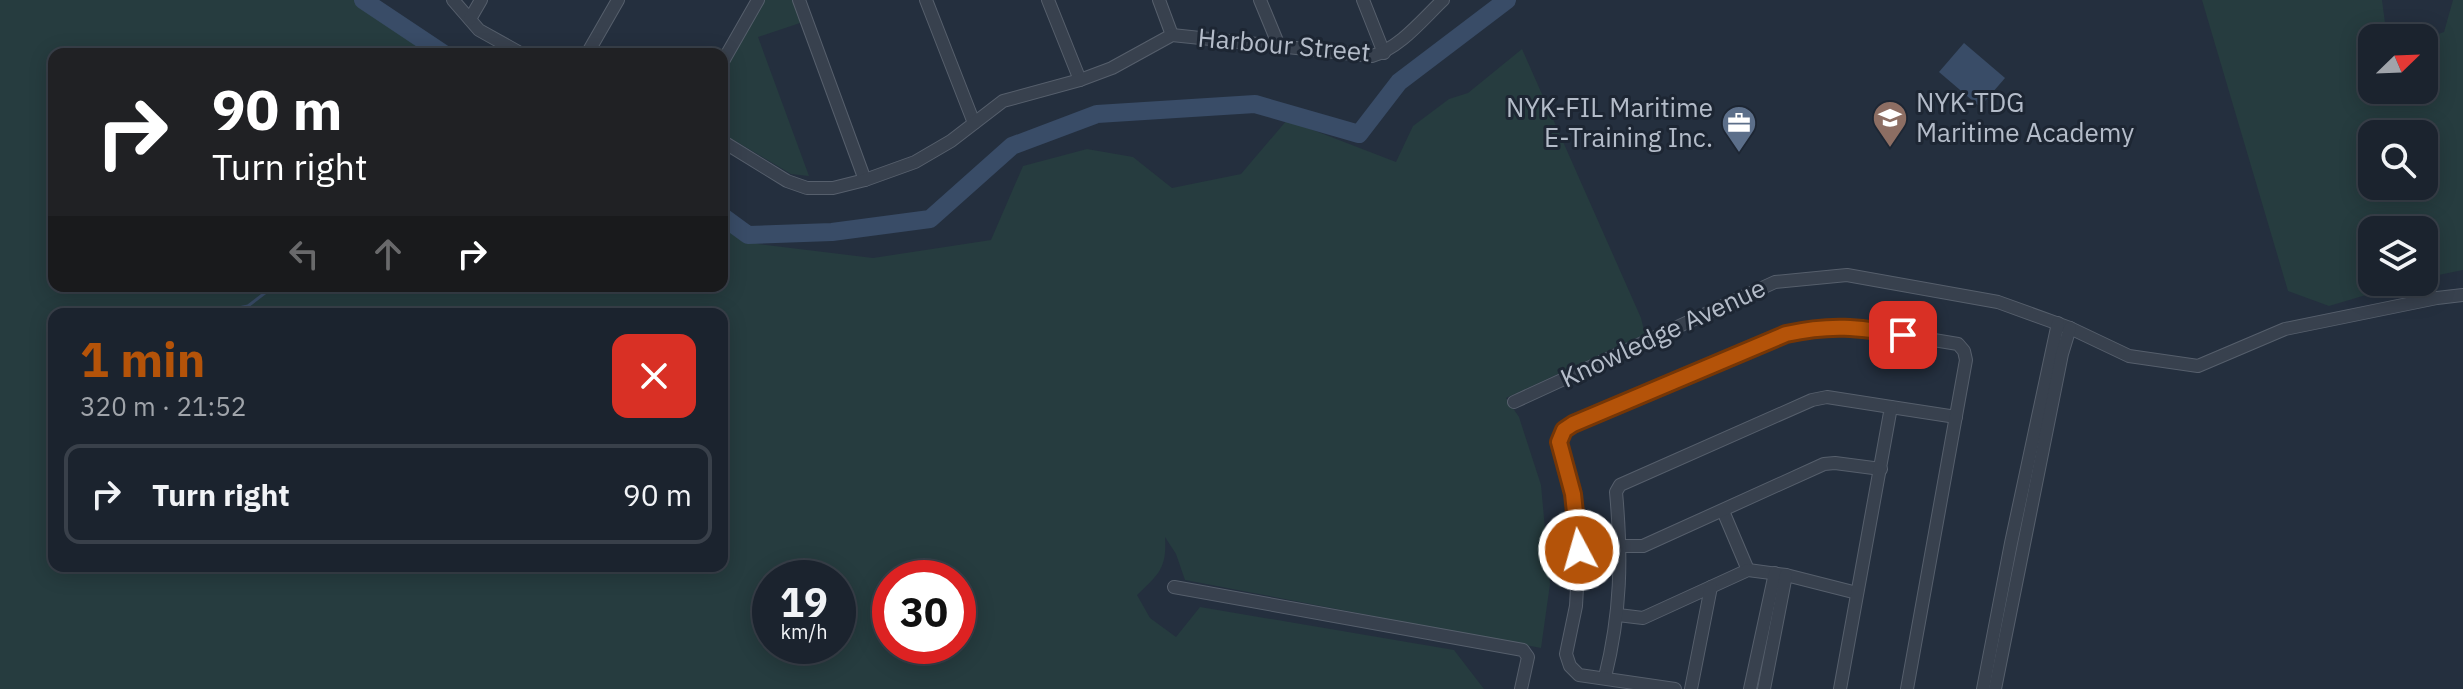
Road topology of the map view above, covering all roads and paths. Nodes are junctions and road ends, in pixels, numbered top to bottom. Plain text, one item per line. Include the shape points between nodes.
1 (453, 0) edge
2 (481, 0) edge
3 (618, 0) edge
4 (758, 0) edge
5 (799, 0) edge
6 (926, 0) edge
7 (1048, 0) edge
8 (1159, 0) edge
9 (1260, 0) edge
10 (1363, 0) edge
11 (1443, 0) edge
12 (470, 19) junction
13 (1172, 35) junction
14 (1279, 46) junction
15 (511, 48) edge
16 (590, 48) edge
17 (728, 52) edge
18 (1384, 53) junction
19 (1080, 80) junction
20 (974, 123) junction
21 (728, 145) edge
22 (865, 180) junction
23 (2463, 295) edge
24 (2064, 325) junction
25 (1514, 402) dead end
26 (1891, 407) junction
27 (1956, 417) junction
28 (1881, 469) junction
29 (1723, 511) junction
30 (1621, 546) junction
31 (1748, 570) junction
32 (1781, 574) junction
33 (1174, 587) dead end
34 (1711, 587) junction
35 (1857, 593) junction
36 (1618, 615) junction
37 (1605, 677) junction
38 (1521, 689) edge
39 (1675, 689) edge
40 (1691, 689) edge
41 (1750, 689) edge
42 (1764, 689) edge
43 (1840, 689) edge
44 (1907, 689) edge
45 (1983, 689) edge
46 (1995, 689) edge

1 - 12 street
2 - 12 street
3 - 16 street
4 - 17 street
5 - 22 street
6 - 20 street
7 - 19 street
8 - 13 street
9 - 14 street
10 - 18 street
11 - 18 street, Harbour Street
12 - 15 street
13 - 14 street, Harbour Street
13 - 19 street, Harbour Street
14 - 18 street, Harbour Street
19 - 20 street, Harbour Street via 1003,101
20 - 22 street, Harbour Street via 915,162
21 - 22 street, Harbour Street via 807,188
23 - 24 street, Knowledge Avenue via 2285,329 2198,366 2129,356
24 - 25 street, Knowledge Avenue via 1998,302 1847,275 1775,282
24 - 45 street via 2011,543
24 - 46 street
26 - 27 street
26 - 28 street
26 - 30 street via 1827,397 1812,400 1620,485 1616,492
27 - 37 street via 1966,360 1958,344 1836,326 1786,334 1564,430 1559,442 1573,494 1579,550 1566,654 1579,675
27 - 44 street
28 - 29 street via 1824,464
28 - 35 street
29 - 30 street via 1643,546
29 - 31 street
30 - 36 street
31 - 32 street
31 - 34 street
32 - 35 street
32 - 41 street
32 - 42 street
33 - 38 street via 1523,650 1528,657
34 - 36 street via 1643,618
34 - 40 street
35 - 43 street
36 - 37 street
37 - 39 street

